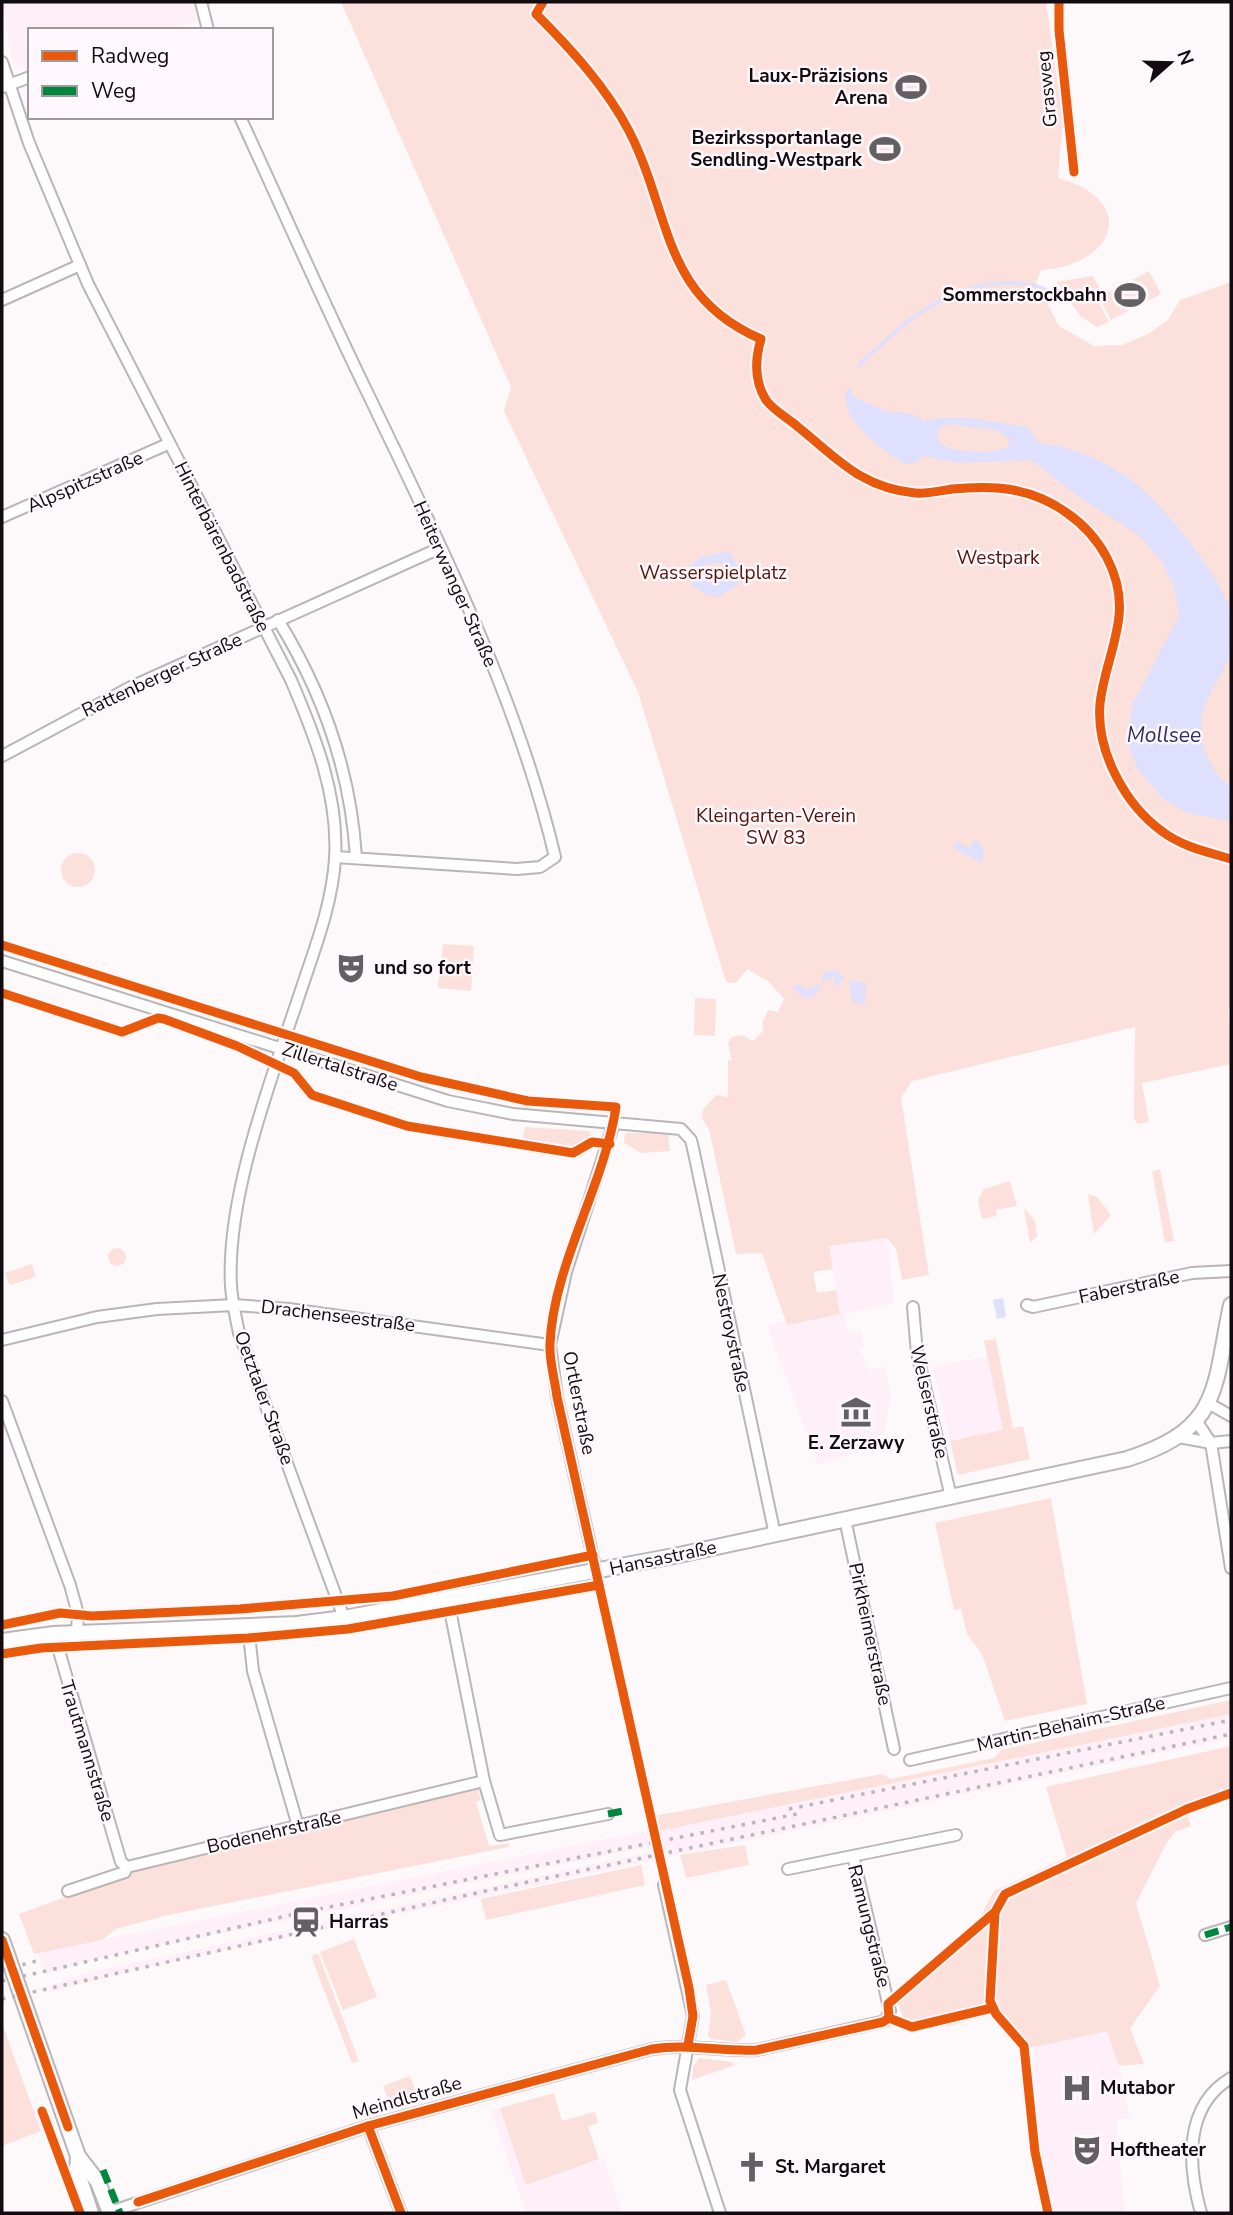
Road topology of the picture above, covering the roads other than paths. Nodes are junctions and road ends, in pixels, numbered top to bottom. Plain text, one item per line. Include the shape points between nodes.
1 (201, 2) edge
2 (208, 28) edge
3 (2, 62) edge
4 (28, 79) edge
5 (5, 86) edge
6 (241, 119) edge
7 (80, 265) junction
8 (2, 300) edge
9 (168, 444) junction
10 (2, 517) edge
11 (440, 548) junction
12 (278, 620) junction
13 (263, 627) junction
14 (2, 756) edge
15 (335, 857) junction
16 (356, 858) junction
17 (2, 961) edge
18 (282, 1049) junction
19 (614, 1123) junction
20 (685, 1133) joint
21 (1231, 1271) edge
22 (234, 1305) junction
23 (1027, 1305) dead end
24 (1231, 1305) edge
25 (913, 1307) dead end
26 (2, 1340) edge
27 (550, 1345) junction
28 (2, 1401) edge
29 (1208, 1403) junction
30 (1231, 1416) edge
31 (1197, 1422) junction
32 (1179, 1437) junction
33 (1231, 1441) edge
34 (1211, 1443) junction
35 (951, 1497) junction
36 (845, 1519) junction
37 (775, 1535) junction
38 (1231, 1569) edge
39 (596, 1571) junction
40 (448, 1600) junction
41 (344, 1618) junction
42 (248, 1625) junction
43 (78, 1632) junction
44 (54, 1634) junction
45 (2, 1641) edge
46 (1231, 1688) edge
47 (894, 1749) dead end
48 (910, 1760) dead end
49 (484, 1781) junction
50 (608, 1814) dead end
51 (298, 1826) junction
52 (956, 1835) dead end
53 (853, 1856) junction
54 (127, 1867) junction
55 (788, 1869) dead end
56 (664, 1885) dead end
57 (68, 1891) dead end
58 (1231, 1927) edge
59 (1205, 1935) dead end
60 (2, 1940) edge
61 (889, 2018) joint
62 (688, 2045) junction
63 (1231, 2078) edge
64 (368, 2126) junction
65 (78, 2155) junction
66 (91, 2213) edge
67 (110, 2213) edge
68 (401, 2213) edge
69 (720, 2213) edge
70 (1200, 2213) edge

1 - 2 street
3 - 5 street, Hinterbärenbadstraße
4 - 5 street
5 - 7 street, Hinterbärenbadstraße
6 - 11 street, Heiterwanger Straße
7 - 8 street
7 - 9 street, Hinterbärenbadstraße
9 - 10 street, Alpspitzstraße
9 - 13 street, Hinterbärenbadstraße
11 - 12 street, Rattenberger Straße
11 - 16 street, Heiterwanger Straße via 513,716 555,857 540,867 517,869
12 - 13 street, Rattenberger Straße
12 - 16 street, Hinterbärenbadstraße via 330,720 346,781
13 - 14 street, Rattenberger Straße via 131,687
13 - 15 street, Hinterbärenbadstraße via 313,730 334,814
15 - 16 street, Heiterwanger Straße
15 - 18 street, Hinterbärenbadstraße via 326,917
17 - 18 street, Zillertalstraße
18 - 19 street, Zillertalstraße via 478,1108
18 - 22 street, Oetztaler Straße via 236,1211
19 - 20 street, Zillertalstraße via 672,1126
19 - 27 street, Ortlerstraße via 566,1272
20 - 37 street, Nestroystraße via 694,1153
21 - 23 street, Faberstraße via 1192,1273
22 - 26 street, Drachenseestraße via 97,1317
22 - 27 street, Drachenseestraße
22 - 41 street, Oetztaler Straße via 239,1333
24 - 29 street
25 - 35 street, Welserstraße via 917,1353
27 - 39 street, Ortlerstraße
28 - 43 street via 70,1586
29 - 30 street
29 - 31 street
31 - 32 street, Hansastraße
31 - 34 street
32 - 34 street
32 - 35 street, Hansastraße via 1149,1452 1101,1465
33 - 34 street
34 - 38 street
35 - 36 street, Hansastraße
36 - 37 street, Hansastraße
36 - 47 street, Pirkheimerstraße
37 - 39 street, Hansastraße
39 - 40 street, Hansastraße
40 - 41 street, Hansastraße
40 - 49 street
41 - 42 street, Hansastraße
42 - 43 street, Hansastraße
42 - 51 street via 253,1671
43 - 44 street, Hansastraße
44 - 45 street, Hansastraße
44 - 54 street, Trautmannstraße via 121,1862
46 - 48 street, Martin-Behaim-Straße
49 - 50 street via 500,1835
49 - 51 street, Bodenehrstraße
51 - 54 street, Bodenehrstraße
52 - 53 street
53 - 55 street, Ramungstraße
53 - 61 street, Ramungstraße
54 - 57 street, Bodenehrstraße via 125,1872
56 - 62 street via 693,2016
58 - 59 street
60 - 65 street
61 - 62 street, Meindlstraße via 806,2040 737,2051
62 - 64 street, Meindlstraße via 652,2049
62 - 69 street via 680,2090
63 - 70 street via 1210,2093 1194,2137 1191,2175
64 - 67 street, Meindlstraße
64 - 68 street
65 - 66 street via 77,2171
65 - 67 street via 99,2182

